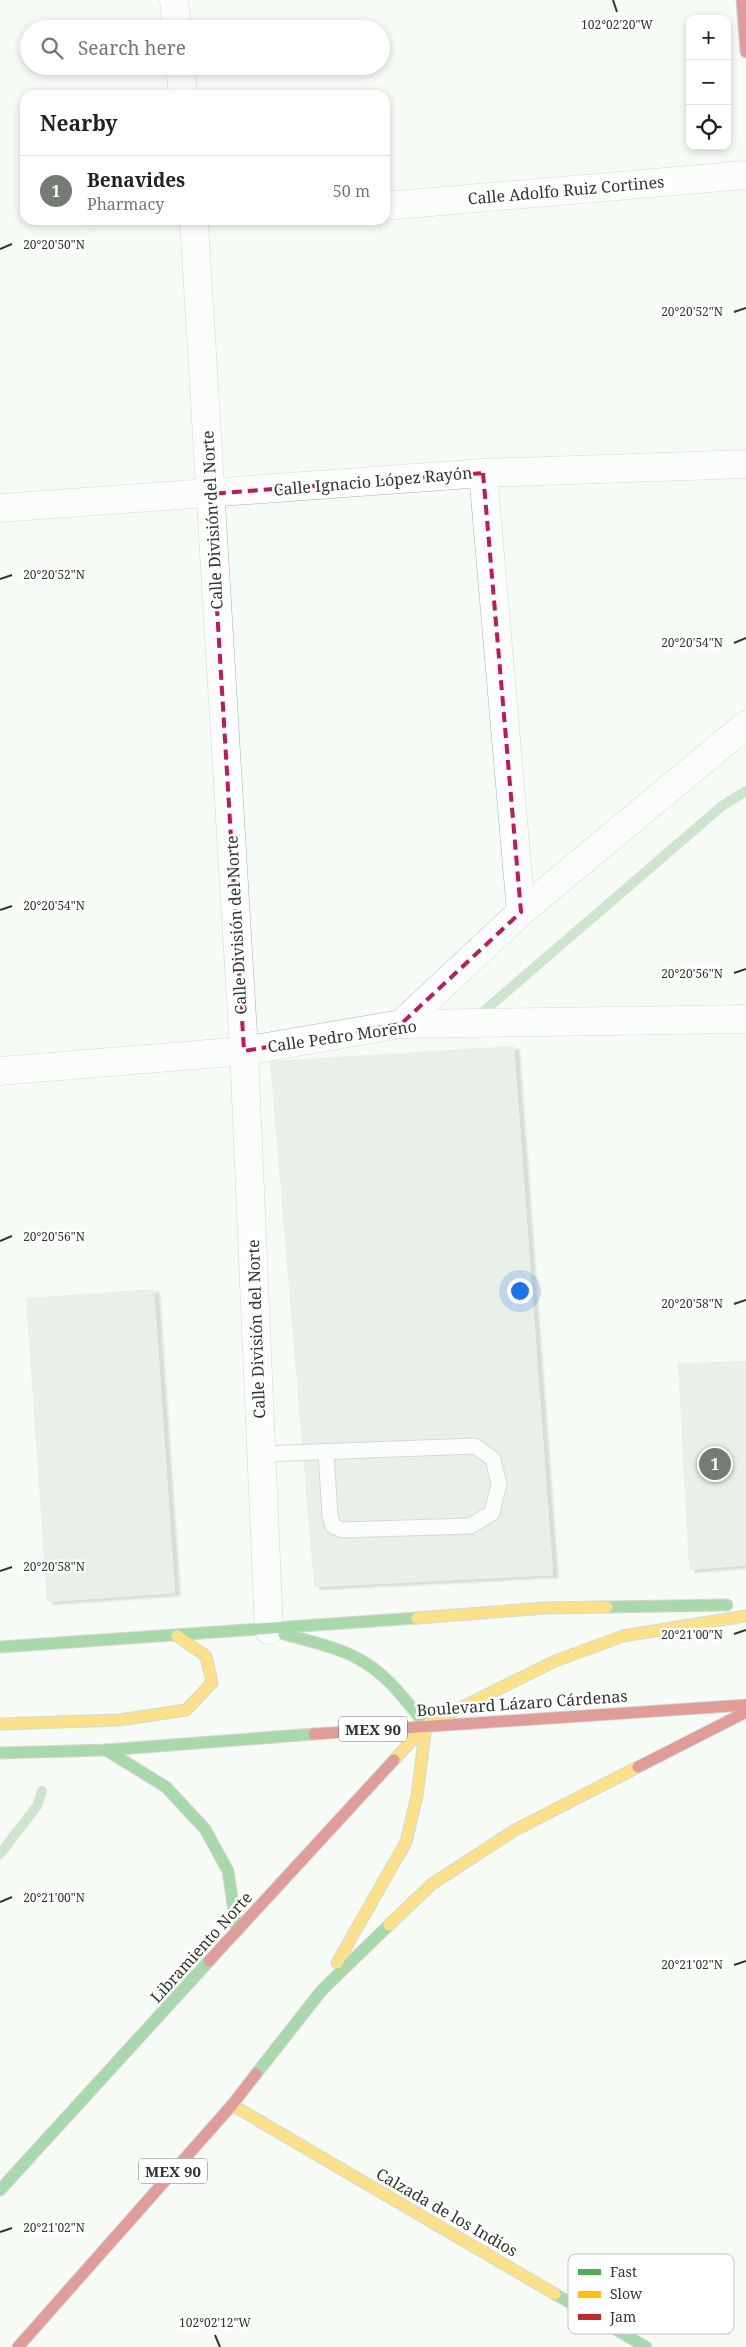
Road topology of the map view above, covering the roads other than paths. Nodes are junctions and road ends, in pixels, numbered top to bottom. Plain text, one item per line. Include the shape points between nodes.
1 (174, 0) edge
2 (742, 0) edge
3 (176, 20) edge
4 (746, 52) edge
5 (181, 75) edge
6 (182, 90) edge
7 (746, 174) edge
8 (390, 206) edge
9 (202, 225) edge
10 (746, 464) edge
11 (483, 473) junction
12 (210, 494) junction
13 (0, 508) edge
14 (746, 725) edge
15 (521, 912) junction
16 (746, 1020) edge
17 (401, 1024) junction
18 (244, 1051) junction
19 (0, 1071) edge
20 (326, 1452) junction
21 (261, 1454) junction
22 (746, 1605) edge
23 (746, 1616) edge
24 (268, 1630) junction
25 (177, 1636) junction
26 (0, 1647) edge
27 (746, 1705) edge
28 (746, 1712) edge
29 (0, 1724) edge
30 (426, 1725) junction
31 (106, 1750) junction
32 (0, 1754) edge
33 (237, 1932) junction
34 (322, 1990) junction
35 (232, 2105) junction
36 (0, 2190) edge
37 (568, 2301) edge
38 (624, 2334) edge
39 (18, 2347) edge
40 (646, 2347) edge

1 - 3 street
2 - 4 main road
5 - 6 street
7 - 8 street, Calle Adolfo Ruiz Cortines
9 - 12 street, Calle División del Norte
10 - 11 street, Calle Ignacio López Rayón
11 - 12 street, Calle Ignacio López Rayón
11 - 15 street
12 - 13 street, Calle Ignacio López Rayón
12 - 18 street, Calle División del Norte
14 - 15 street
15 - 17 street
16 - 17 street, Calle Pedro Moreno
17 - 18 street, Calle Pedro Moreno
18 - 19 street, Calle Pedro Moreno
18 - 21 street, Calle División del Norte
20 - 20 lane via 330,1516 333,1526 342,1530 470,1526 492,1513 499,1484 493,1459 475,1446
20 - 21 lane
21 - 24 street, Calle División del Norte
22 - 24 main road via 545,1608
23 - 30 main road, MEX 90 via 623,1636 555,1661
24 - 25 main road
24 - 30 main road via 362,1660
25 - 26 main road
25 - 29 main road via 206,1656 212,1683 186,1710 119,1720
27 - 30 main road, Boulevard Lázaro Cárdenas / MEX 90
28 - 34 main road, MEX 90 via 515,1830 432,1884
30 - 31 main road, Boulevard Lázaro Cárdenas / MEX 90
30 - 33 main road, Libramiento Norte / MEX 90
30 - 34 main road via 417,1796 406,1842
31 - 32 main road, Boulevard Lázaro Cárdenas / MEX 90
31 - 33 main road via 166,1787 205,1829 228,1871
33 - 36 main road, Libramiento Norte / MEX 90
34 - 35 main road, MEX 90
35 - 37 main road, Calzada de los Indios
35 - 39 main road, MEX 90
38 - 40 main road, Calzada de los Indios

